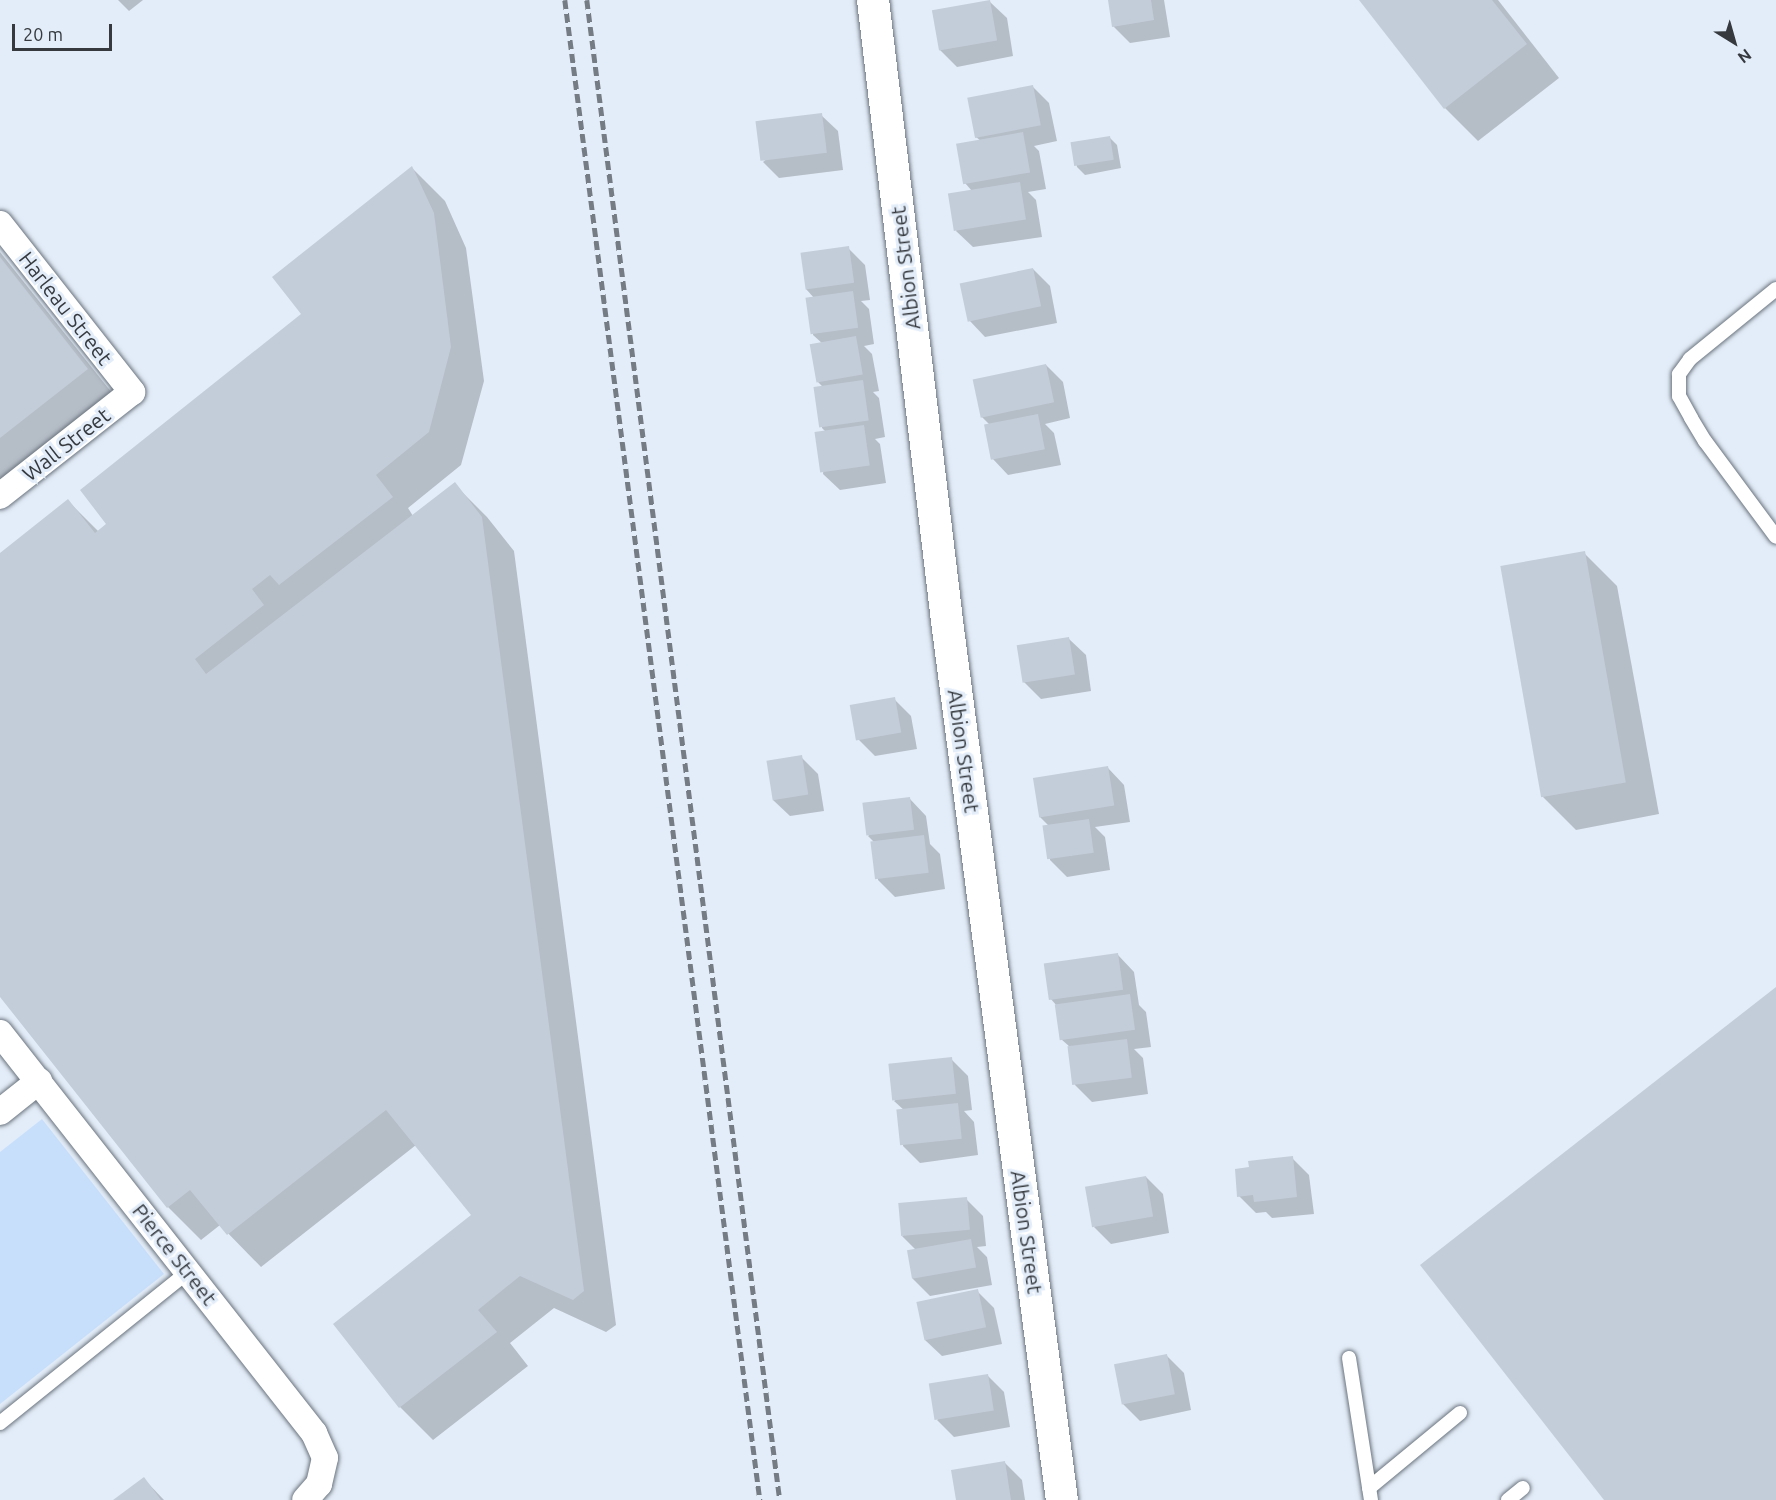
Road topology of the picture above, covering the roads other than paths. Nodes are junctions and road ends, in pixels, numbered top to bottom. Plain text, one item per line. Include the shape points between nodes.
1 (873, 0) edge
2 (0, 224) edge
3 (1776, 289) edge
4 (132, 392) joint
5 (0, 496) edge
6 (1776, 537) edge
7 (0, 1033) edge
8 (39, 1081) junction
9 (0, 1112) edge
10 (189, 1271) junction
11 (1349, 1358) dead end
12 (1460, 1413) dead end
13 (0, 1423) edge
14 (1523, 1488) dead end
15 (312, 1492) edge
16 (1370, 1494) edge
17 (1062, 1500) edge
18 (1508, 1500) edge

1 - 17 street, Albion Street via 947,621
2 - 4 street, Harleau Street
3 - 6 lane via 1690,359 1679,374 1679,396 1705,441
4 - 5 street, Wall Street
7 - 8 street, Pierce Street
8 - 9 street
8 - 10 street, Pierce Street
10 - 13 lane
10 - 15 street, Pierce Street via 314,1433 326,1458
11 - 16 lane
12 - 16 lane
14 - 18 lane

